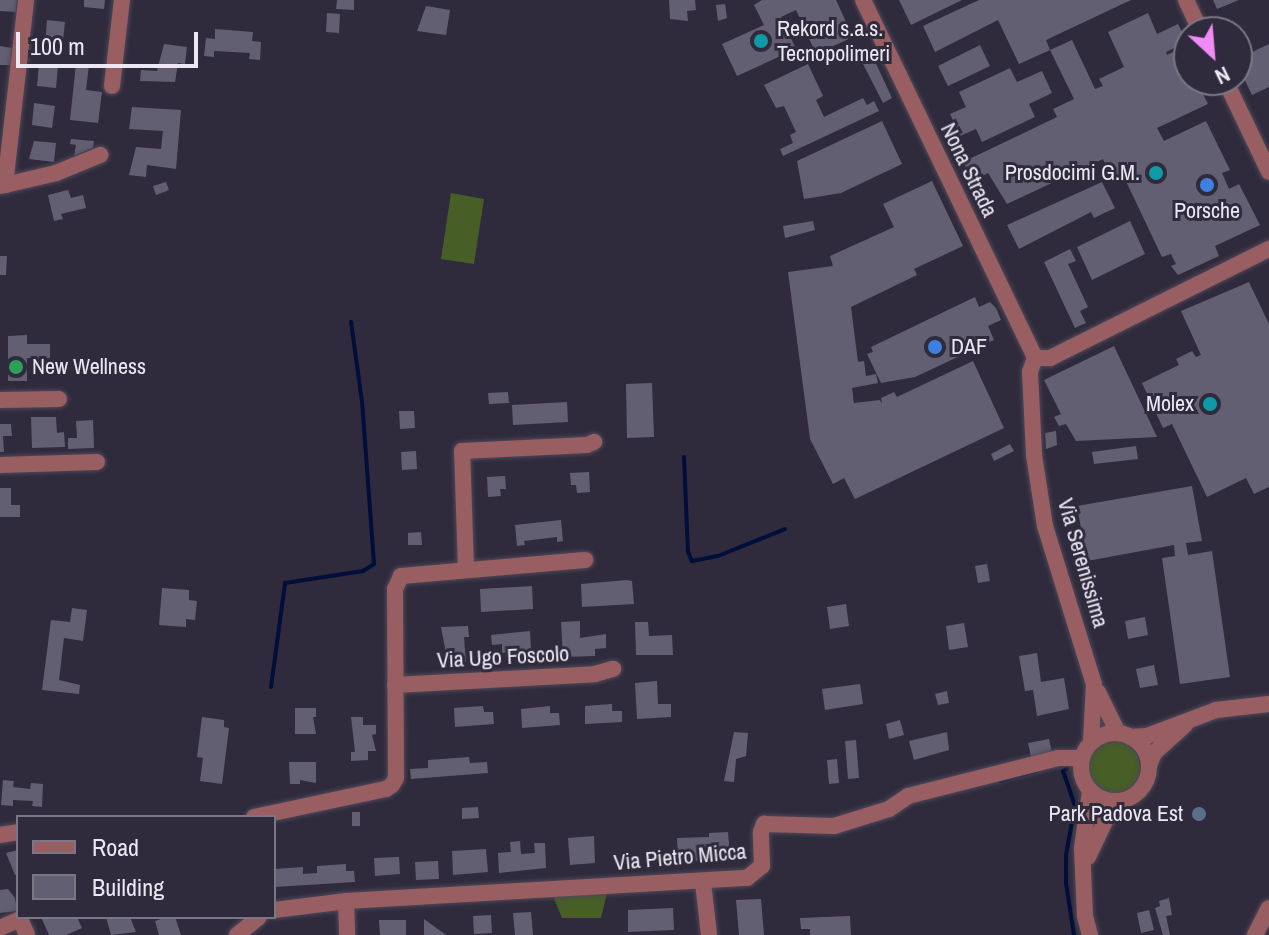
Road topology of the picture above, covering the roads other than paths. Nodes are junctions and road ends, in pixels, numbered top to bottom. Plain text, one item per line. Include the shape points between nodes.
1 (26, 0) edge
2 (122, 0) edge
3 (863, 0) edge
4 (112, 86) dead end
5 (1233, 96) edge
6 (100, 155) dead end
7 (1269, 172) edge
8 (2, 185) edge
9 (1269, 249) edge
10 (1035, 358) junction
11 (59, 399) dead end
12 (0, 400) edge
13 (594, 442) dead end
14 (97, 462) dead end
15 (0, 465) edge
16 (585, 560) dead end
17 (466, 569) junction
18 (613, 669) dead end
19 (1094, 684) junction
20 (395, 685) junction
21 (1269, 704) edge
22 (1193, 718) junction
23 (1124, 735) junction
24 (1091, 742) junction
25 (1082, 758) junction
26 (1149, 765) junction
27 (1090, 791) junction
28 (1124, 800) junction
29 (263, 815) edge
30 (1083, 869) junction
31 (703, 882) junction
32 (346, 901) junction
33 (1269, 908) edge
34 (276, 910) edge
35 (257, 919) edge
36 (0, 928) edge
37 (27, 935) edge
38 (237, 935) edge
39 (347, 935) edge
40 (709, 935) edge
41 (1090, 935) edge
42 (1255, 935) edge

1 - 8 street
2 - 4 street
3 - 10 street, Nona Strada
5 - 7 street
6 - 8 street via 56,173
9 - 10 street via 1050,358
10 - 19 street, Via Serenissima via 1030,372 1034,455 1045,526
11 - 12 street
13 - 17 street via 462,451
14 - 15 street
16 - 17 street
17 - 20 street via 397,580
18 - 20 street, Via Ugo Foscolo
19 - 23 street, Via Serenissima
19 - 24 street, Via Serenissima
20 - 29 street via 392,785
21 - 22 street
22 - 23 street via 1147,736
22 - 26 street via 1154,753
23 - 24 street via 1108,734
23 - 26 street, Via Serenissima via 1140,743
24 - 25 street, Via Serenissima
25 - 27 street via 1080,770
25 - 31 street, Via Pietro Micca via 1058,758 908,796 889,809 834,826 764,824 759,872
26 - 28 street via 1143,787
27 - 28 street via 1106,800
27 - 30 street
28 - 30 street via 1095,837
30 - 41 street
31 - 32 street, Via Pietro Micca
31 - 40 street
32 - 34 street, Via Pietro Micca
32 - 39 street
33 - 42 street
35 - 38 street
36 - 37 street via 20,919

